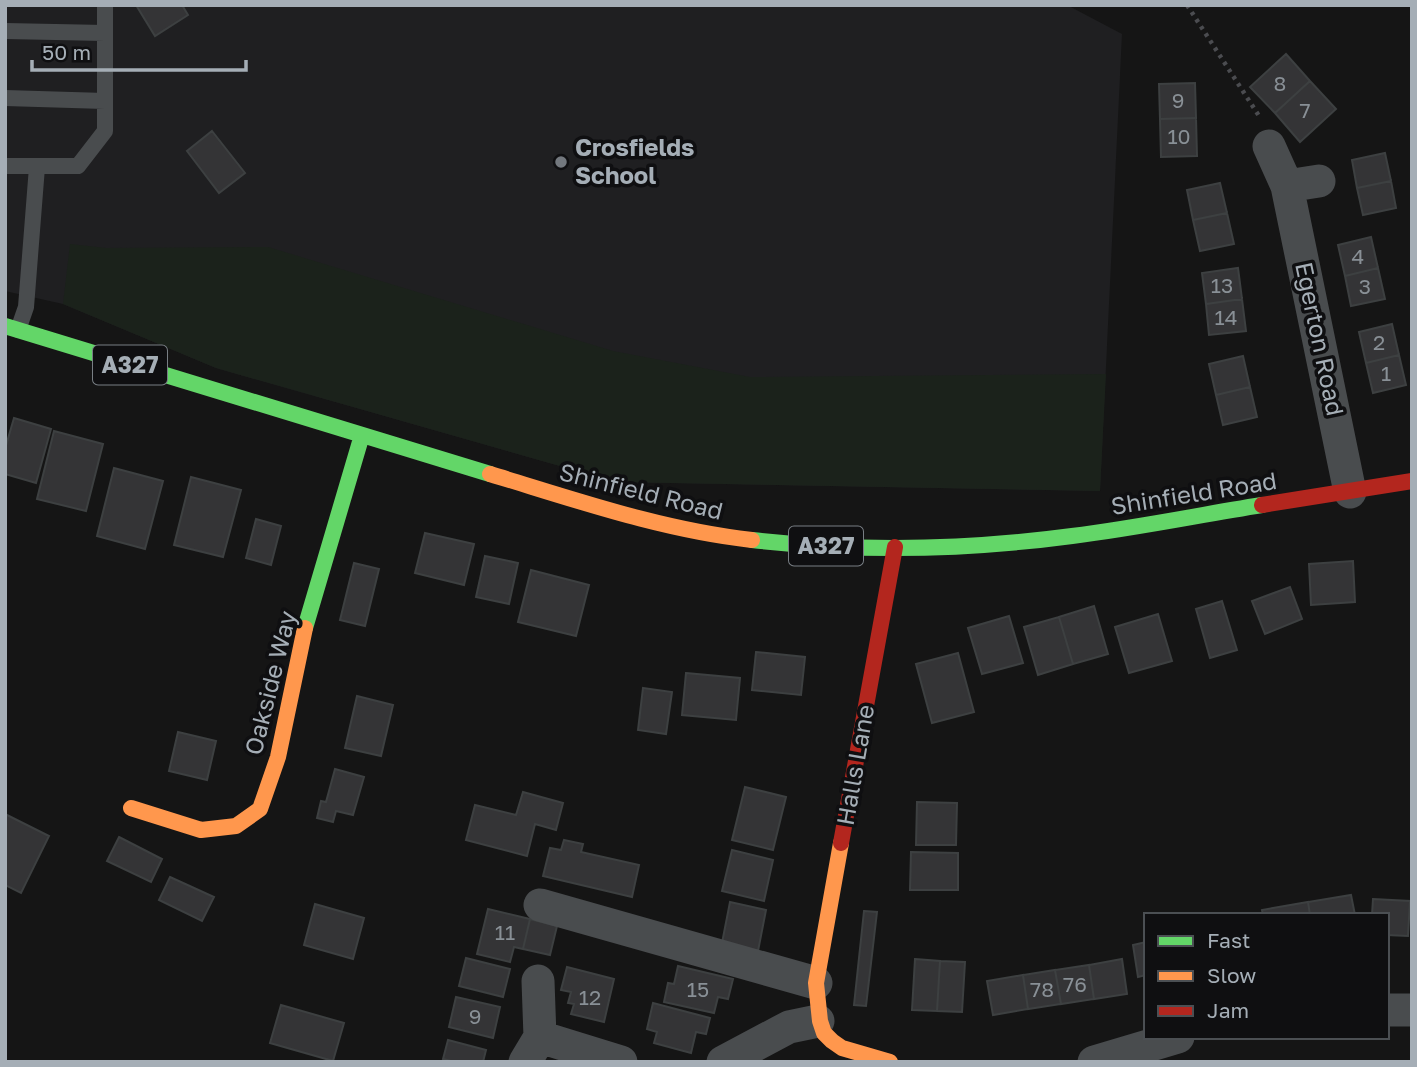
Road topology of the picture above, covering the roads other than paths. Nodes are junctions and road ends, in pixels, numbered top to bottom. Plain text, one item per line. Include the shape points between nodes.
1 (105, 5) edge
2 (5, 31) edge
3 (105, 33) junction
4 (5, 98) edge
5 (105, 101) junction
6 (1269, 146) road end
7 (5, 166) edge
8 (37, 167) junction
9 (12, 328) edge
10 (362, 435) junction
11 (1412, 481) edge
12 (1350, 492) junction
13 (895, 547) junction
14 (131, 808) dead end
15 (540, 905) dead end
16 (538, 981) dead end
17 (816, 983) junction
18 (1389, 1010) edge
19 (1412, 1010) edge
20 (818, 1021) junction
21 (1171, 1039) edge
22 (532, 1049) edge
23 (848, 1057) edge
24 (621, 1062) edge
25 (723, 1062) edge
26 (890, 1062) edge
27 (1094, 1062) edge

1 - 3 lane
2 - 3 lane
3 - 5 lane
4 - 5 lane
5 - 8 lane via 104,131 78,166
6 - 12 street, Egerton Road via 1303,184
7 - 8 lane
8 - 9 lane via 26,307
9 - 10 main road, Shinfield Road / A327
10 - 13 main road, Shinfield Road / A327 via 681,530 807,546
10 - 14 main road, Oakside Way via 300,645 278,757 260,809 236,826 201,830
11 - 12 main road, Shinfield Road / A327
12 - 13 main road, Shinfield Road / A327 via 1072,536
13 - 17 main road, Halls Lane
15 - 17 street
16 - 22 street
17 - 20 main road, Halls Lane
18 - 19 street
20 - 23 main road
20 - 25 street via 789,1027
21 - 27 street
22 - 24 street
23 - 26 main road

